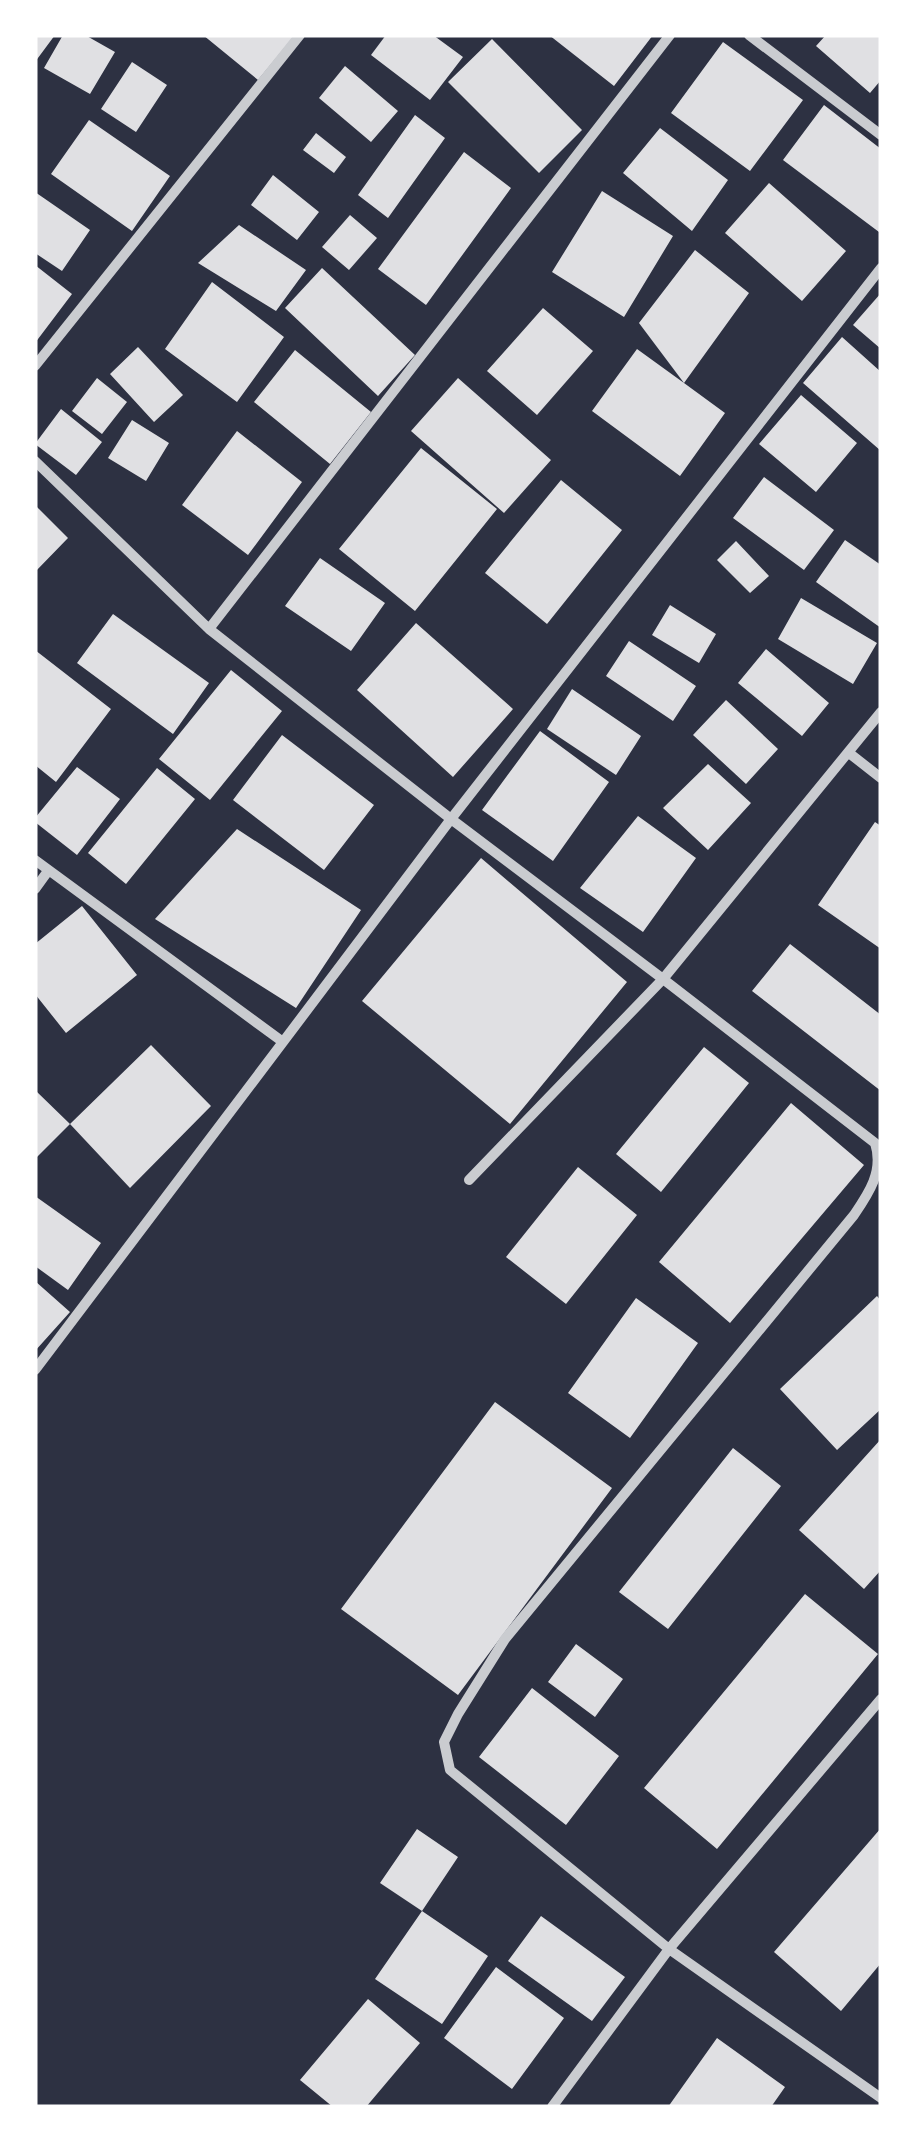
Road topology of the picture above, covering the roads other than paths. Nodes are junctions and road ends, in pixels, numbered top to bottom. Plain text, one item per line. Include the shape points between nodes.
1 (300, 35) edge
2 (670, 35) edge
3 (748, 35) edge
4 (881, 135) edge
5 (881, 268) edge
6 (35, 366) edge
7 (35, 461) edge
8 (209, 629) junction
9 (881, 712) edge
10 (849, 752) junction
11 (881, 778) edge
12 (450, 819) junction
13 (35, 860) edge
14 (48, 872) junction
15 (35, 889) edge
16 (663, 979) junction
17 (282, 1042) junction
18 (469, 1180) dead end
19 (35, 1370) edge
20 (881, 1699) edge
21 (669, 1949) junction
22 (881, 2098) edge
23 (552, 2107) edge

1 - 6 street
2 - 8 street
3 - 4 street
5 - 12 street
7 - 8 street
8 - 12 street
9 - 10 street
10 - 11 street
10 - 16 street
12 - 16 street
12 - 17 street
13 - 14 street
14 - 15 street
14 - 17 street
16 - 18 street
16 - 21 street via 875,1143 878,1168 869,1192 814,1266 505,1639 444,1742 450,1770
17 - 19 street
20 - 21 street
21 - 22 street
21 - 23 street

